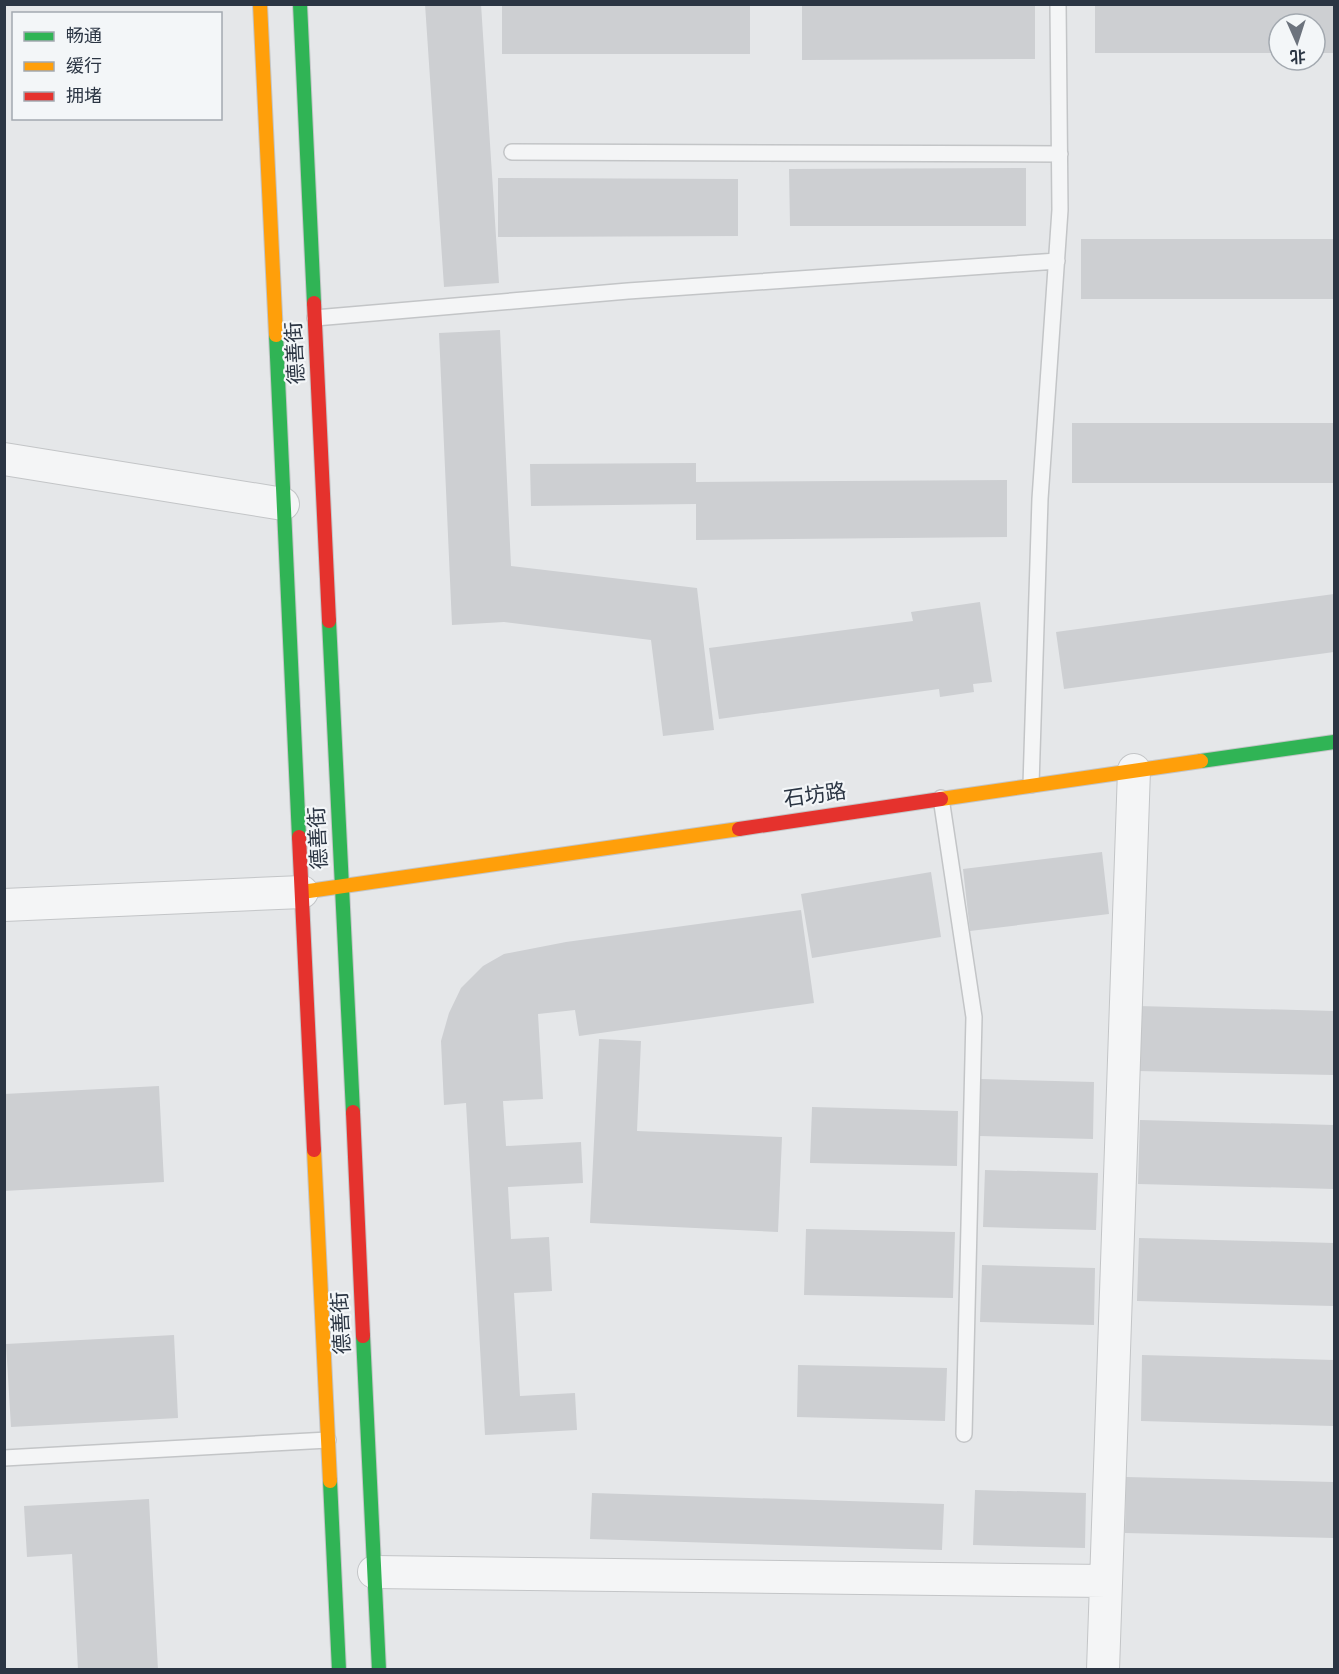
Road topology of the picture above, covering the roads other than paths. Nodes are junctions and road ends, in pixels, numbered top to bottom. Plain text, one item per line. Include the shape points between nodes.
1 (260, 4) edge
2 (300, 4) edge
3 (1058, 4) edge
4 (512, 152) dead end
5 (1060, 154) junction
6 (1057, 261) junction
7 (315, 318) junction
8 (4, 459) edge
9 (284, 504) junction
10 (1335, 741) edge
11 (1134, 770) junction
12 (1031, 785) junction
13 (941, 798) junction
14 (342, 886) junction
15 (302, 892) junction
16 (4, 905) edge
17 (964, 1434) dead end
18 (328, 1440) junction
19 (4, 1458) edge
20 (374, 1572) junction
21 (1106, 1581) junction
22 (339, 1670) edge
23 (379, 1670) edge
24 (1103, 1670) edge

1 - 9 main road, 德善街
2 - 7 main road, 德善街
3 - 5 lane
4 - 5 lane
5 - 6 lane
6 - 7 lane
6 - 12 lane via 1040,500
7 - 14 main road, 德善街
8 - 9 street
9 - 15 main road, 德善街
10 - 11 main road, 石坊路
11 - 12 main road, 石坊路
11 - 21 street
12 - 13 main road, 石坊路
13 - 14 main road, 石坊路
13 - 17 lane via 974,1017
14 - 15 main road, 石坊路
14 - 20 main road, 德善街
15 - 16 street
15 - 18 main road, 德善街
18 - 19 lane
18 - 22 main road, 德善街
20 - 21 street
20 - 23 main road, 德善街
21 - 24 street

